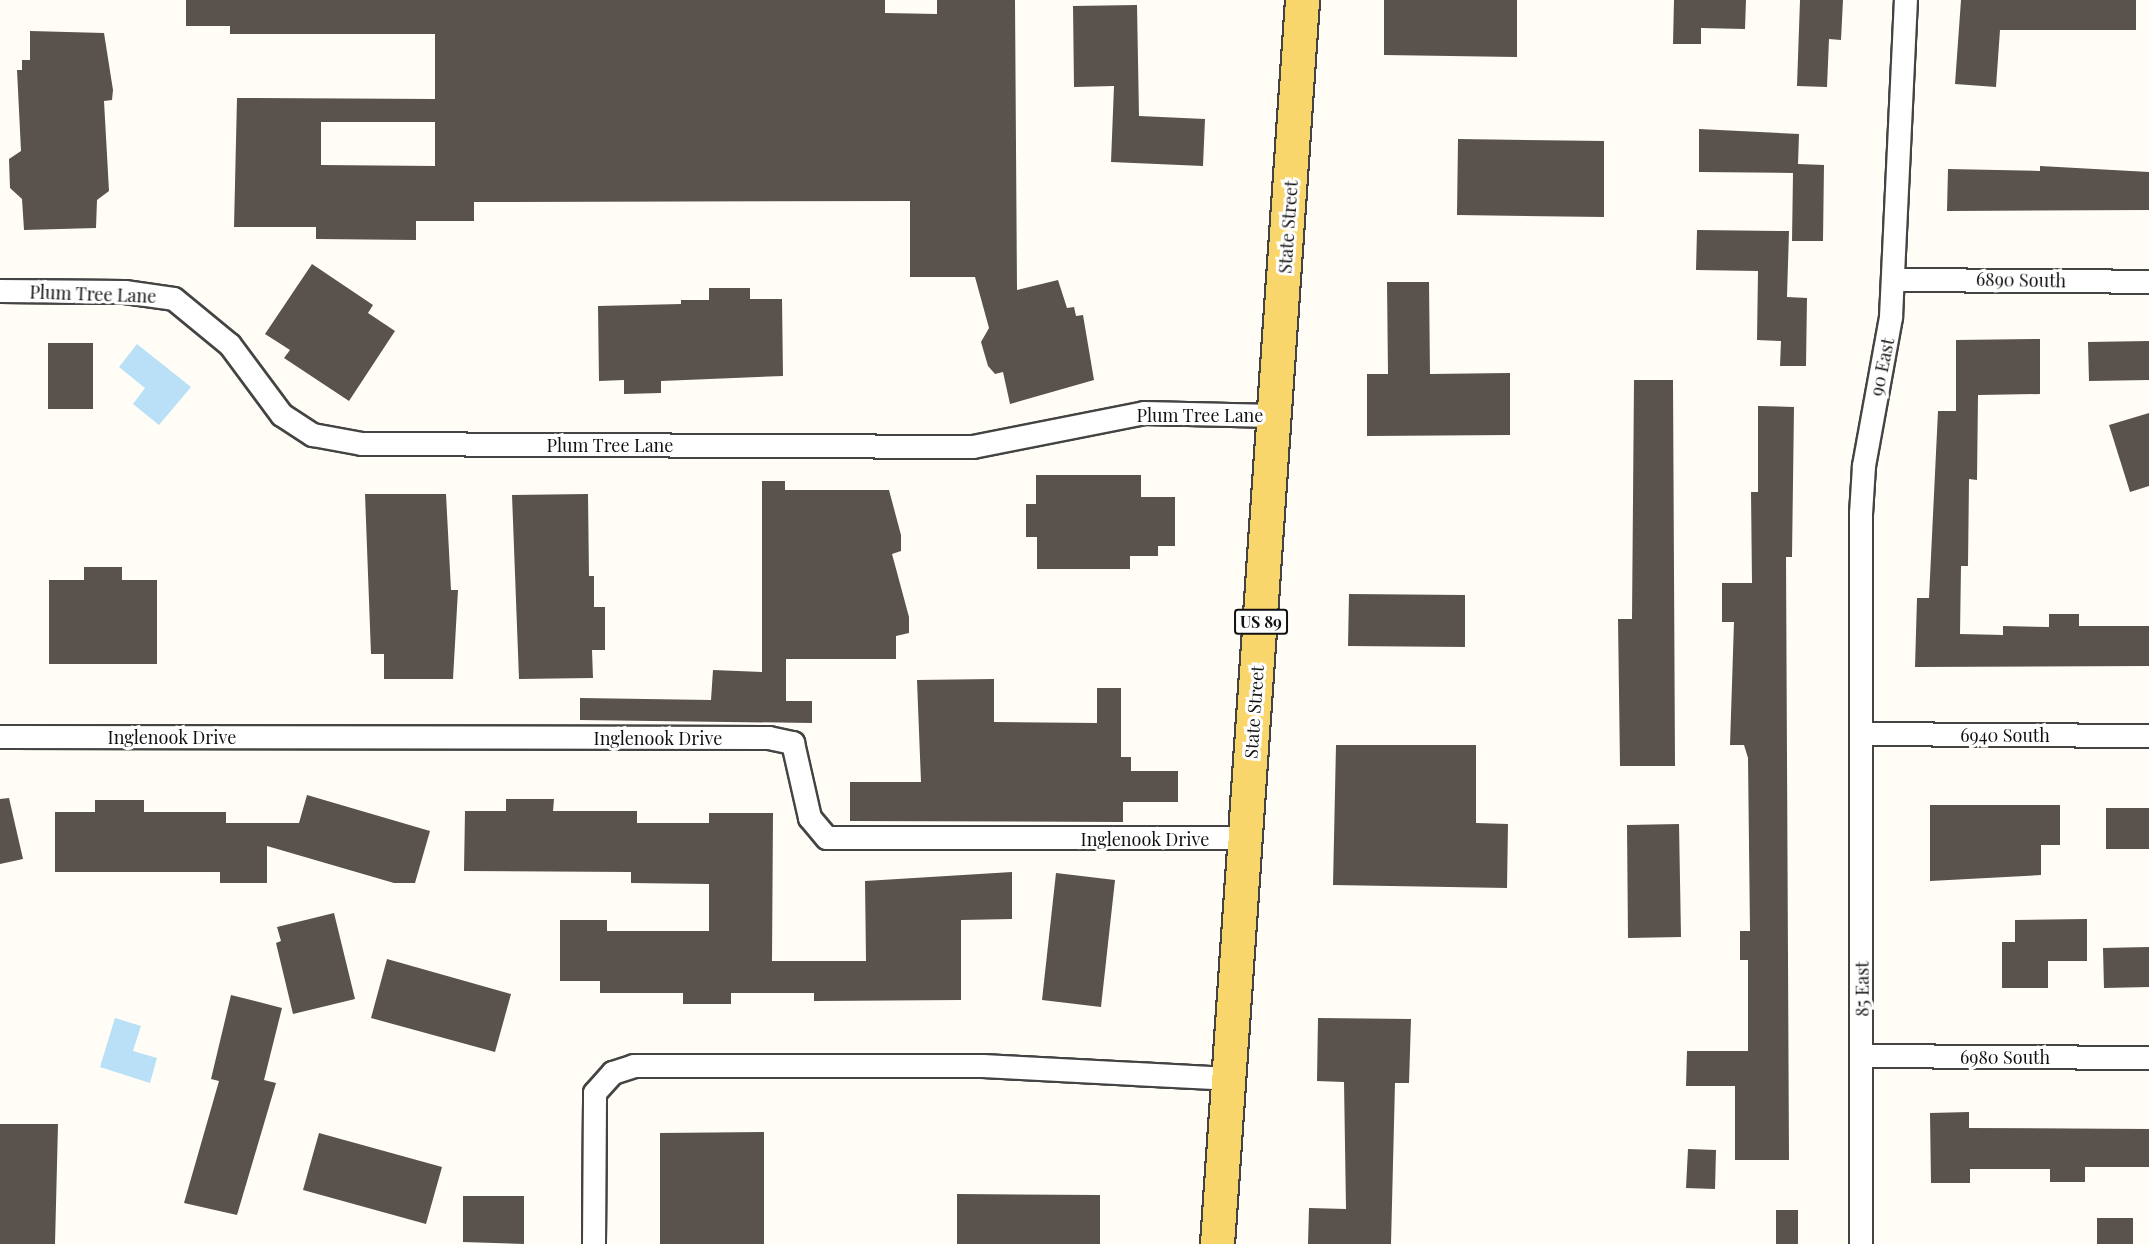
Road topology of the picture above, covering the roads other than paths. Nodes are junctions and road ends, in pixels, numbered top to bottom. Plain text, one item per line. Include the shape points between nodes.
1 (1302, 0) edge
2 (1906, 0) edge
3 (1894, 279) junction
4 (2149, 282) edge
5 (0, 291) edge
6 (1275, 416) junction
7 (1861, 734) junction
8 (2149, 736) edge
9 (0, 737) edge
10 (1246, 838) junction
11 (1862, 1056) junction
12 (2149, 1058) edge
13 (1229, 1079) junction
14 (594, 1244) edge
15 (1217, 1244) edge
16 (1861, 1244) edge

1 - 6 main road, State Street / US 89
2 - 3 street, 90 East via 1894,157
3 - 4 street, 6890 South
3 - 7 street, 90 East via 1864,466
5 - 6 street, Plum Tree Lane via 125,292 174,299 230,345 282,415 313,435 362,444 973,447 1144,413
6 - 10 main road, State Street / US 89
7 - 8 street, 6940 South
7 - 11 street, 85 East
9 - 10 street, Inglenook Drive via 776,738 793,743 810,818 827,838
10 - 13 main road, State Street / US 89
11 - 12 street, 6980 South
11 - 16 street, 85 East
13 - 14 street via 983,1066 634,1066 613,1073 596,1093
13 - 15 main road, State Street / US 89

